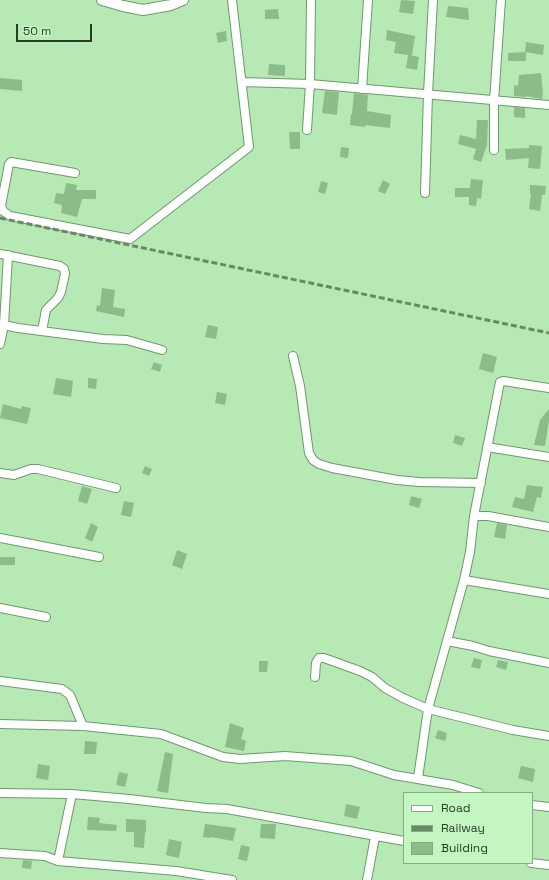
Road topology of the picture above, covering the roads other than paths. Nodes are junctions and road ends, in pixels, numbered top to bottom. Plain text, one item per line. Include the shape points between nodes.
1 (102, 0) edge
2 (183, 0) edge
3 (232, 0) edge
4 (310, 0) edge
5 (368, 0) edge
6 (434, 0) edge
7 (501, 0) edge
8 (242, 82) junction
9 (310, 84) junction
10 (362, 89) junction
11 (428, 94) junction
12 (494, 101) junction
13 (549, 105) edge
14 (307, 130) dead end
15 (494, 150) dead end
16 (75, 173) dead end
17 (425, 193) dead end
18 (4, 254) edge
19 (2, 325) edge
20 (42, 331) junction
21 (0, 344) edge
22 (162, 350) dead end
23 (293, 356) dead end
24 (549, 388) edge
25 (487, 447) junction
26 (549, 457) edge
27 (0, 473) edge
28 (481, 483) junction
29 (116, 488) dead end
30 (474, 516) junction
31 (549, 527) edge
32 (0, 538) edge
33 (99, 557) dead end
34 (464, 580) junction
35 (549, 594) edge
36 (0, 608) edge
37 (46, 617) dead end
38 (447, 641) junction
39 (549, 663) edge
40 (315, 677) dead end
41 (0, 681) edge
42 (428, 709) junction
43 (0, 724) edge
44 (84, 726) junction
45 (549, 736) edge
46 (418, 778) junction
47 (476, 792) edge
48 (0, 794) edge
49 (72, 794) junction
50 (533, 805) edge
51 (549, 807) edge
52 (375, 837) junction
53 (403, 841) edge
54 (0, 853) edge
55 (58, 861) junction
56 (533, 863) edge
57 (549, 865) edge
58 (232, 880) edge
59 (367, 880) edge

1 - 2 street via 143,10
3 - 8 street
4 - 9 street
5 - 10 street
6 - 11 street
7 - 12 street
8 - 9 street
8 - 16 street via 249,147 132,238 10,216 3,211 1,206 11,162
9 - 10 street
9 - 14 street
10 - 11 street
11 - 12 street
11 - 17 street
12 - 13 street
12 - 15 street
18 - 19 street
18 - 20 street via 64,269 61,292 46,310
19 - 20 street
19 - 21 street
20 - 22 street via 127,340
23 - 28 street via 300,386 309,454 313,460 332,468 397,480
24 - 25 street via 500,382
25 - 26 street
25 - 28 street
27 - 29 street via 14,475 38,469
28 - 30 street
30 - 31 street via 488,516
30 - 34 street
32 - 33 street
34 - 35 street
34 - 38 street
36 - 37 street
38 - 39 street
38 - 42 street
40 - 42 street via 316,663 319,658 324,658 360,671 385,688
41 - 44 street via 62,689 70,696
42 - 45 street
42 - 46 street
43 - 44 street
44 - 46 street via 161,734 223,757 240,759 285,756 342,760 394,775
46 - 47 street
48 - 49 street
49 - 52 street via 227,809
49 - 55 street
50 - 51 street
52 - 53 street
52 - 59 street
54 - 55 street via 46,856
55 - 58 street via 176,871
56 - 57 street

